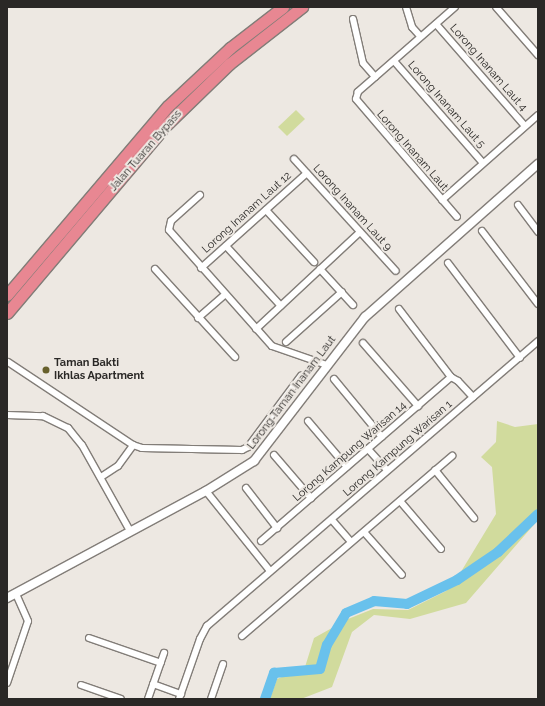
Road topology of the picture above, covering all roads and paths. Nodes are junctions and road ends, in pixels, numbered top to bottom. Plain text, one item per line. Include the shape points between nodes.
1 (283, 7) edge
2 (302, 7) edge
3 (310, 7) edge
4 (406, 7) edge
5 (455, 7) edge
6 (496, 7) edge
7 (353, 19) dead end
8 (280, 23) junction
9 (436, 24) junction
10 (420, 36) junction
11 (538, 55) edge
12 (394, 61) junction
13 (374, 77) junction
14 (538, 115) edge
15 (525, 126) junction
16 (294, 158) dead end
17 (484, 163) junction
18 (538, 164) edge
19 (307, 173) junction
20 (200, 195) dead end
21 (442, 200) junction
22 (518, 205) dead end
23 (266, 210) junction
24 (457, 217) dead end
25 (482, 231) dead end
26 (360, 232) junction
27 (538, 232) edge
28 (226, 246) junction
29 (314, 262) dead end
30 (448, 263) dead end
31 (201, 268) junction
32 (155, 269) dead end
33 (320, 269) junction
34 (396, 271) dead end
35 (8, 292) edge
36 (342, 292) junction
37 (224, 294) junction
38 (538, 304) edge
39 (353, 305) dead end
40 (281, 306) junction
41 (399, 310) dead end
42 (7, 313) edge
43 (198, 318) junction
44 (256, 329) junction
45 (538, 341) edge
46 (286, 342) dead end
47 (363, 343) dead end
48 (235, 358) dead end
49 (520, 358) junction
50 (8, 362) dead end
51 (327, 365) junction
52 (301, 376) dead end
53 (451, 377) junction
54 (334, 379) dead end
55 (473, 397) junction
56 (418, 406) junction
57 (7, 415) edge
58 (308, 421) dead end
59 (382, 437) junction
60 (132, 444) junction
61 (368, 449) junction
62 (274, 456) dead end
63 (452, 456) dead end
64 (347, 467) junction
65 (387, 470) junction
66 (435, 470) junction
67 (101, 477) junction
68 (246, 488) dead end
69 (206, 491) junction
70 (311, 498) junction
71 (400, 501) junction
72 (474, 518) dead end
73 (332, 520) junction
74 (277, 528) junction
75 (130, 531) junction
76 (364, 532) junction
77 (261, 541) dead end
78 (351, 542) junction
79 (441, 549) dead end
80 (270, 571) junction
81 (402, 575) dead end
82 (16, 594) junction
83 (7, 598) edge
84 (242, 636) dead end
85 (89, 638) dead end
86 (164, 653) dead end
87 (160, 663) junction
88 (223, 664) dead end
89 (7, 683) edge
90 (153, 684) junction
91 (81, 685) dead end
92 (180, 696) edge
93 (121, 699) edge
94 (148, 699) edge
95 (211, 699) edge

1 - 35 highway, Jalan Tuaran Bypass via 224,53 168,106
2 - 8 highway, Jalan Tuaran Bypass
3 - 8 highway
4 - 10 street via 412,27
5 - 9 street
6 - 11 street
7 - 13 street via 363,63
8 - 42 highway, Jalan Tuaran Bypass via 229,64 165,126
9 - 10 street
9 - 15 street, Lorong Inanam Laut 4
10 - 12 street
12 - 13 street
12 - 17 street, Lorong Inanam Laut 5
13 - 21 street, Lorong Inanam Laut via 356,96 358,105
14 - 15 street
15 - 17 street
16 - 19 street, Lorong Inanam Laut 9
17 - 21 street
18 - 51 main road, Lorong Taman Inanam Laut via 371,311
19 - 23 street, Lorong Inanam Laut 12
19 - 26 street, Lorong Inanam Laut 9
20 - 31 street via 169,224 169,230
21 - 24 street, Lorong Inanam Laut
22 - 27 street
23 - 28 street, Lorong Inanam Laut 12
23 - 29 street
25 - 38 street
26 - 33 street
26 - 34 street, Lorong Inanam Laut 9
28 - 31 street, Lorong Inanam Laut 12
28 - 40 street
30 - 49 street
31 - 37 street
32 - 43 street
33 - 36 street
33 - 40 street
36 - 39 street
36 - 46 street
37 - 43 street
37 - 44 street
40 - 44 street
41 - 53 street
43 - 48 street
44 - 51 street via 277,349
45 - 49 street, Lorong Kampung Warisan 1
47 - 56 street
49 - 55 street, Lorong Kampung Warisan 1
50 - 60 street
51 - 69 main road, Lorong Taman Inanam Laut via 260,456
52 - 60 street via 252,444 242,450 142,448
53 - 55 street
53 - 56 street, Lorong Kampung Warisan 14
54 - 59 street
55 - 65 street, Lorong Kampung Warisan 1
56 - 59 street, Lorong Kampung Warisan 14
57 - 67 street via 43,416 59,422 76,436
58 - 64 street
59 - 61 street, Lorong Kampung Warisan 14
60 - 67 street via 118,466
61 - 64 street, Lorong Kampung Warisan 14
61 - 65 street
62 - 70 street
63 - 66 street
64 - 70 street, Lorong Kampung Warisan 14
65 - 73 street, Lorong Kampung Warisan 1
66 - 71 street
66 - 72 street
67 - 75 street
68 - 74 street
69 - 75 main road, Lorong Taman Inanam Laut
69 - 80 street
70 - 74 street, Lorong Kampung Warisan 14
71 - 76 street
71 - 79 street
73 - 78 street
73 - 80 street, Lorong Kampung Warisan 1
74 - 77 street, Lorong Kampung Warisan 14
75 - 82 main road, Lorong Taman Inanam Laut
76 - 78 street
76 - 81 street
78 - 84 street
80 - 92 street, Lorong Kampung Warisan 1 via 204,630
82 - 83 main road, Lorong Taman Inanam Laut
82 - 89 street via 28,621
85 - 87 street
86 - 87 street
87 - 90 street
88 - 95 street
90 - 92 street
90 - 94 street
91 - 93 street

